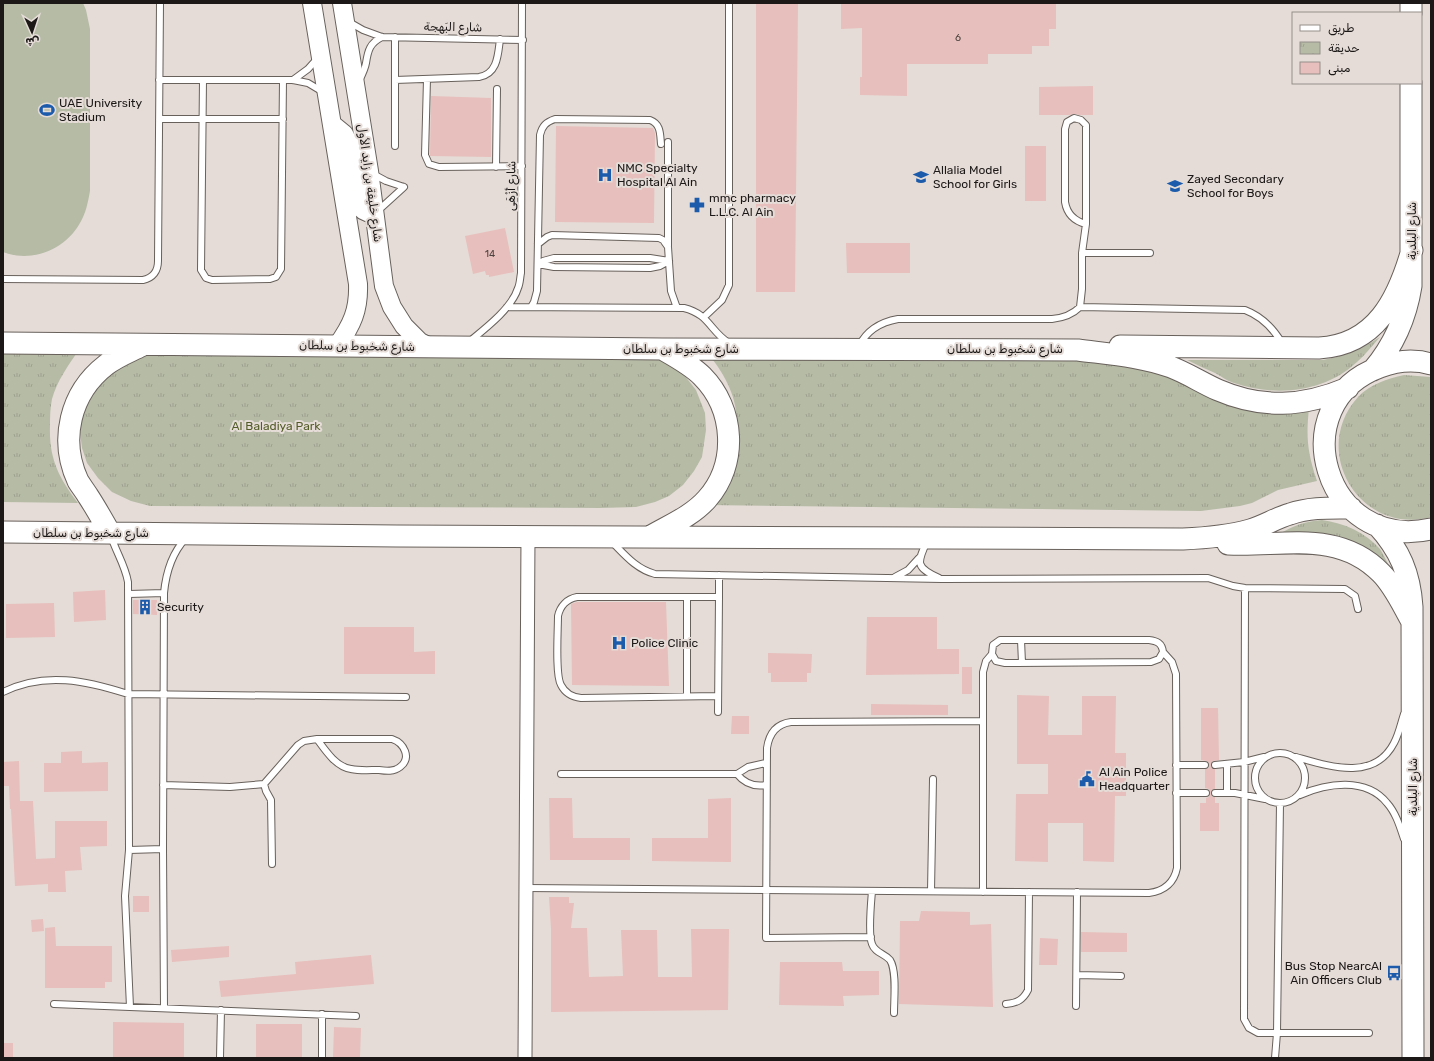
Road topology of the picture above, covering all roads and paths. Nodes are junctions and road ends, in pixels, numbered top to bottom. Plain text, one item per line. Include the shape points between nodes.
1 (160, 3) edge
2 (312, 3) edge
3 (522, 3) edge
4 (729, 3) edge
5 (344, 11) edge
6 (382, 37) junction
7 (395, 37) junction
8 (500, 39) junction
9 (523, 40) junction
10 (320, 55) junction
11 (427, 79) junction
12 (159, 80) junction
13 (203, 80) junction
14 (283, 80) junction
15 (293, 80) junction
16 (395, 80) junction
17 (1411, 84) edge
18 (355, 87) junction
19 (497, 89) dead end
20 (328, 96) junction
21 (203, 119) junction
22 (283, 119) junction
23 (159, 120) junction
24 (332, 124) junction
25 (668, 142) dead end
26 (661, 144) dead end
27 (395, 146) dead end
28 (496, 166) junction
29 (522, 166) junction
30 (369, 171) junction
31 (374, 212) junction
32 (1086, 224) junction
33 (538, 244) junction
34 (668, 247) junction
35 (1412, 250) junction
36 (1082, 253) junction
37 (1150, 253) dead end
38 (668, 261) junction
39 (538, 264) junction
40 (3, 279) edge
41 (531, 307) junction
42 (1080, 307) junction
43 (507, 308) junction
44 (677, 308) junction
45 (704, 317) junction
46 (3, 343) edge
47 (143, 344) junction
48 (337, 346) junction
49 (430, 347) junction
50 (463, 347) junction
51 (1284, 348) junction
52 (662, 349) junction
53 (739, 349) junction
54 (858, 349) junction
55 (1078, 350) junction
56 (1431, 364) edge
57 (1373, 370) junction
58 (1348, 388) junction
59 (1351, 508) junction
60 (1377, 526) junction
61 (1431, 529) edge
62 (3, 532) edge
63 (110, 533) junction
64 (190, 534) junction
65 (528, 536) junction
66 (606, 536) junction
67 (650, 536) junction
68 (928, 538) junction
69 (1183, 539) junction
70 (919, 558) junction
71 (719, 575) junction
72 (894, 578) junction
73 (942, 579) junction
74 (1245, 588) junction
75 (164, 593) junction
76 (129, 594) junction
77 (687, 597) junction
78 (720, 597) junction
79 (1358, 609) dead end
80 (1412, 622) junction
81 (1022, 640) junction
82 (1163, 652) junction
83 (992, 654) junction
84 (1022, 663) junction
85 (1413, 688) junction
86 (3, 692) edge
87 (128, 694) junction
88 (164, 695) junction
89 (687, 696) junction
90 (718, 696) junction
91 (406, 697) dead end
92 (718, 712) dead end
93 (983, 721) junction
94 (317, 739) junction
95 (1268, 755) junction
96 (1296, 758) junction
97 (1244, 762) junction
98 (766, 763) junction
99 (1227, 764) junction
100 (1176, 765) junction
101 (1205, 765) dead end
102 (1214, 765) dead end
103 (562, 774) dead end
104 (737, 774) junction
105 (933, 779) dead end
106 (264, 784) junction
107 (163, 785) junction
108 (766, 785) junction
109 (1176, 792) junction
110 (1215, 792) dead end
111 (1227, 792) junction
112 (1206, 793) dead end
113 (1244, 794) junction
114 (1298, 796) junction
115 (1267, 800) junction
116 (1280, 803) junction
117 (163, 849) junction
118 (129, 850) junction
119 (1413, 861) junction
120 (272, 864) dead end
121 (526, 888) junction
122 (766, 890) junction
123 (872, 891) junction
124 (932, 891) junction
125 (983, 892) junction
126 (1029, 892) junction
127 (1077, 892) junction
128 (871, 937) junction
129 (1076, 975) junction
130 (1121, 976) dead end
131 (54, 1004) dead end
132 (1006, 1004) dead end
133 (1076, 1006) dead end
134 (130, 1007) junction
135 (164, 1008) junction
136 (220, 1010) junction
137 (894, 1012) dead end
138 (322, 1014) junction
139 (356, 1016) dead end
140 (1278, 1033) junction
141 (1369, 1033) dead end
142 (220, 1058) edge
143 (322, 1058) edge
144 (525, 1058) edge
145 (1275, 1058) edge
146 (1413, 1058) edge

1 - 12 lane
2 - 10 main road
3 - 9 lane, شارع أَزْهَى
4 - 45 lane via 728,285 722,300
5 - 6 lane, شارع البَهجة via 363,30
5 - 18 main road, شارع خليفة بن زايد الأول
6 - 7 lane, شارع البَهجة
6 - 18 lane via 370,46 363,74
7 - 8 lane, شارع البَهجة
7 - 16 lane
8 - 9 lane, شارع البَهجة
8 - 11 lane via 496,63 486,75
9 - 29 lane, شارع أَزْهَى
10 - 15 lane via 308,69
10 - 20 main road
11 - 16 lane
11 - 28 lane via 426,155 429,164 439,167
12 - 13 lane
12 - 23 lane
13 - 14 lane
13 - 21 lane
14 - 15 lane
14 - 22 lane
15 - 20 lane via 316,86
16 - 27 lane
17 - 35 main road, شارع البلدية
18 - 30 main road, شارع خليفة بن زايد الأول
19 - 28 lane
20 - 24 main road
21 - 22 lane
21 - 22 lane via 201,270 206,278 212,280 270,279 280,272
21 - 23 lane
23 - 40 lane via 158,266 155,274 143,280
24 - 31 main road via 344,134 348,143 360,206 367,212
24 - 48 main road via 358,289 358,303 353,321
25 - 34 lane
26 - 33 lane via 658,126 650,120 555,119 546,123 540,135
28 - 29 lane
29 - 43 lane, شارع أَزْهَى via 521,273 519,288
30 - 31 main road, شارع خليفة بن زايد الأول
30 - 31 lane via 404,188
31 - 49 main road, شارع خليفة بن زايد الأول via 387,297 404,326 420,342
32 - 32 lane via 1086,129 1084,122 1074,118 1067,122 1065,129 1065,202 1071,216
32 - 36 lane
33 - 34 lane via 552,235 659,238
33 - 39 lane
34 - 38 lane
35 - 51 main road via 1391,303 1363,335 1347,344 1333,347
35 - 57 main road, شارع البلدية via 1411,286 1404,316 1392,345
36 - 37 lane
36 - 42 lane
38 - 39 lane via 650,258 554,258
38 - 39 lane via 650,268 554,267
38 - 44 lane via 671,290
39 - 41 lane via 537,291
41 - 43 lane
41 - 44 lane
42 - 51 lane via 1251,312 1275,333
42 - 54 lane via 1074,313 1052,319 898,319 877,326 866,336
43 - 50 lane, شارع أَزْهَى
44 - 45 lane via 692,310
45 - 53 lane via 725,341
46 - 47 main road, شارع شخبوط بن سلطان
47 - 48 main road, شارع شخبوط بن سلطان
47 - 63 main road via 108,363 89,381 76,403 69,428 68,441 73,468
48 - 49 main road, شارع شخبوط بن سلطان
49 - 50 main road, شارع شخبوط بن سلطان
50 - 52 main road, شارع شخبوط بن سلطان
51 - 55 main road via 1132,346
52 - 53 main road, شارع شخبوط بن سلطان
52 - 67 main road via 690,366 713,388 726,417 729,445 723,472 707,499 686,516
53 - 54 main road, شارع شخبوط بن سلطان
54 - 55 main road, شارع شخبوط بن سلطان
55 - 58 main road, شارع شخبوط بن سلطان via 1158,363 1218,390 1265,403 1307,401
56 - 57 main road via 1408,361 1390,363
57 - 58 main road
58 - 59 main road via 1338,400 1329,420 1324,442 1328,471 1333,485
59 - 60 main road
59 - 69 main road, شارع شخبوط بن سلطان via 1301,510 1237,533
60 - 61 main road via 1406,532
60 - 80 main road, شارع البلدية via 1393,544 1409,579
62 - 63 main road, شارع شخبوط بن سلطان
63 - 64 main road, شارع شخبوط بن سلطان
63 - 76 lane via 126,571
64 - 65 main road, شارع شخبوط بن سلطان
64 - 75 lane via 169,564
65 - 66 main road, شارع شخبوط بن سلطان
65 - 121 street
66 - 67 main road, شارع شخبوط بن سلطان
66 - 71 lane via 634,564 648,572
67 - 68 main road, شارع شخبوط بن سلطان
68 - 69 main road, شارع شخبوط بن سلطان
68 - 70 lane
69 - 80 main road via 1233,544 1309,542 1341,548 1356,554 1381,574 1392,586
70 - 72 lane via 908,570
70 - 73 lane via 924,570
71 - 72 lane
71 - 78 lane
72 - 73 lane
73 - 74 lane via 1208,578
74 - 79 lane via 1341,588 1355,596
74 - 97 lane
75 - 76 lane
75 - 88 lane
76 - 87 lane
77 - 78 lane
77 - 89 lane
77 - 89 lane via 577,597 568,600 561,607 558,616 558,675 561,686 570,695 581,698
78 - 90 lane
80 - 85 main road, شارع البلدية
81 - 82 lane via 1149,640 1161,644
81 - 83 lane via 1000,640 996,642
81 - 84 lane
82 - 84 lane via 1159,659 1152,662
82 - 100 lane via 1172,662 1176,674
83 - 84 lane via 1000,663
83 - 93 lane via 986,661 983,672
85 - 96 lane via 1394,743 1380,760 1366,767 1342,768
85 - 119 main road, شارع البلدية
86 - 87 lane via 32,683 67,680 97,684
87 - 88 lane
87 - 118 lane
88 - 91 lane
88 - 107 lane
89 - 90 lane
90 - 92 lane
93 - 98 lane via 784,723 770,736 766,748
93 - 125 lane
94 - 94 lane via 392,739 403,746 406,759 395,770 351,769 338,764
94 - 106 lane via 304,741 298,745
95 - 96 lane via 1282,752
95 - 97 lane
95 - 115 lane via 1262,760 1255,774 1257,788
96 - 114 lane via 1301,762 1306,776 1303,790
97 - 99 lane
97 - 113 lane
98 - 104 lane via 748,767
98 - 108 lane
99 - 102 lane
99 - 111 lane
100 - 101 lane
100 - 109 lane
103 - 104 lane
104 - 108 lane via 750,784
105 - 124 lane
106 - 107 lane via 230,787
106 - 120 lane via 271,800
107 - 117 lane
108 - 122 lane
109 - 112 lane
109 - 127 lane via 1177,868 1171,883 1161,890 1149,893
110 - 111 lane
111 - 113 lane
113 - 115 lane
113 - 140 lane via 1244,1019 1253,1031
114 - 116 lane
114 - 119 lane via 1319,788 1340,785 1359,786 1376,792 1392,810
115 - 116 lane
116 - 140 lane
117 - 118 lane
117 - 135 lane
118 - 134 lane via 125,896
119 - 146 main road, شارع البلدية
121 - 122 lane
121 - 144 street
122 - 123 lane
122 - 128 lane via 766,938
123 - 124 lane
123 - 128 lane
124 - 125 lane
125 - 126 lane
126 - 127 lane
126 - 132 lane via 1028,990 1022,999
127 - 129 lane
128 - 137 lane via 875,950 887,957 892,965
129 - 130 lane
129 - 133 lane
131 - 134 lane
134 - 135 lane
135 - 136 lane
136 - 138 lane
136 - 142 lane
138 - 139 lane
138 - 143 lane
140 - 141 lane
140 - 145 lane

